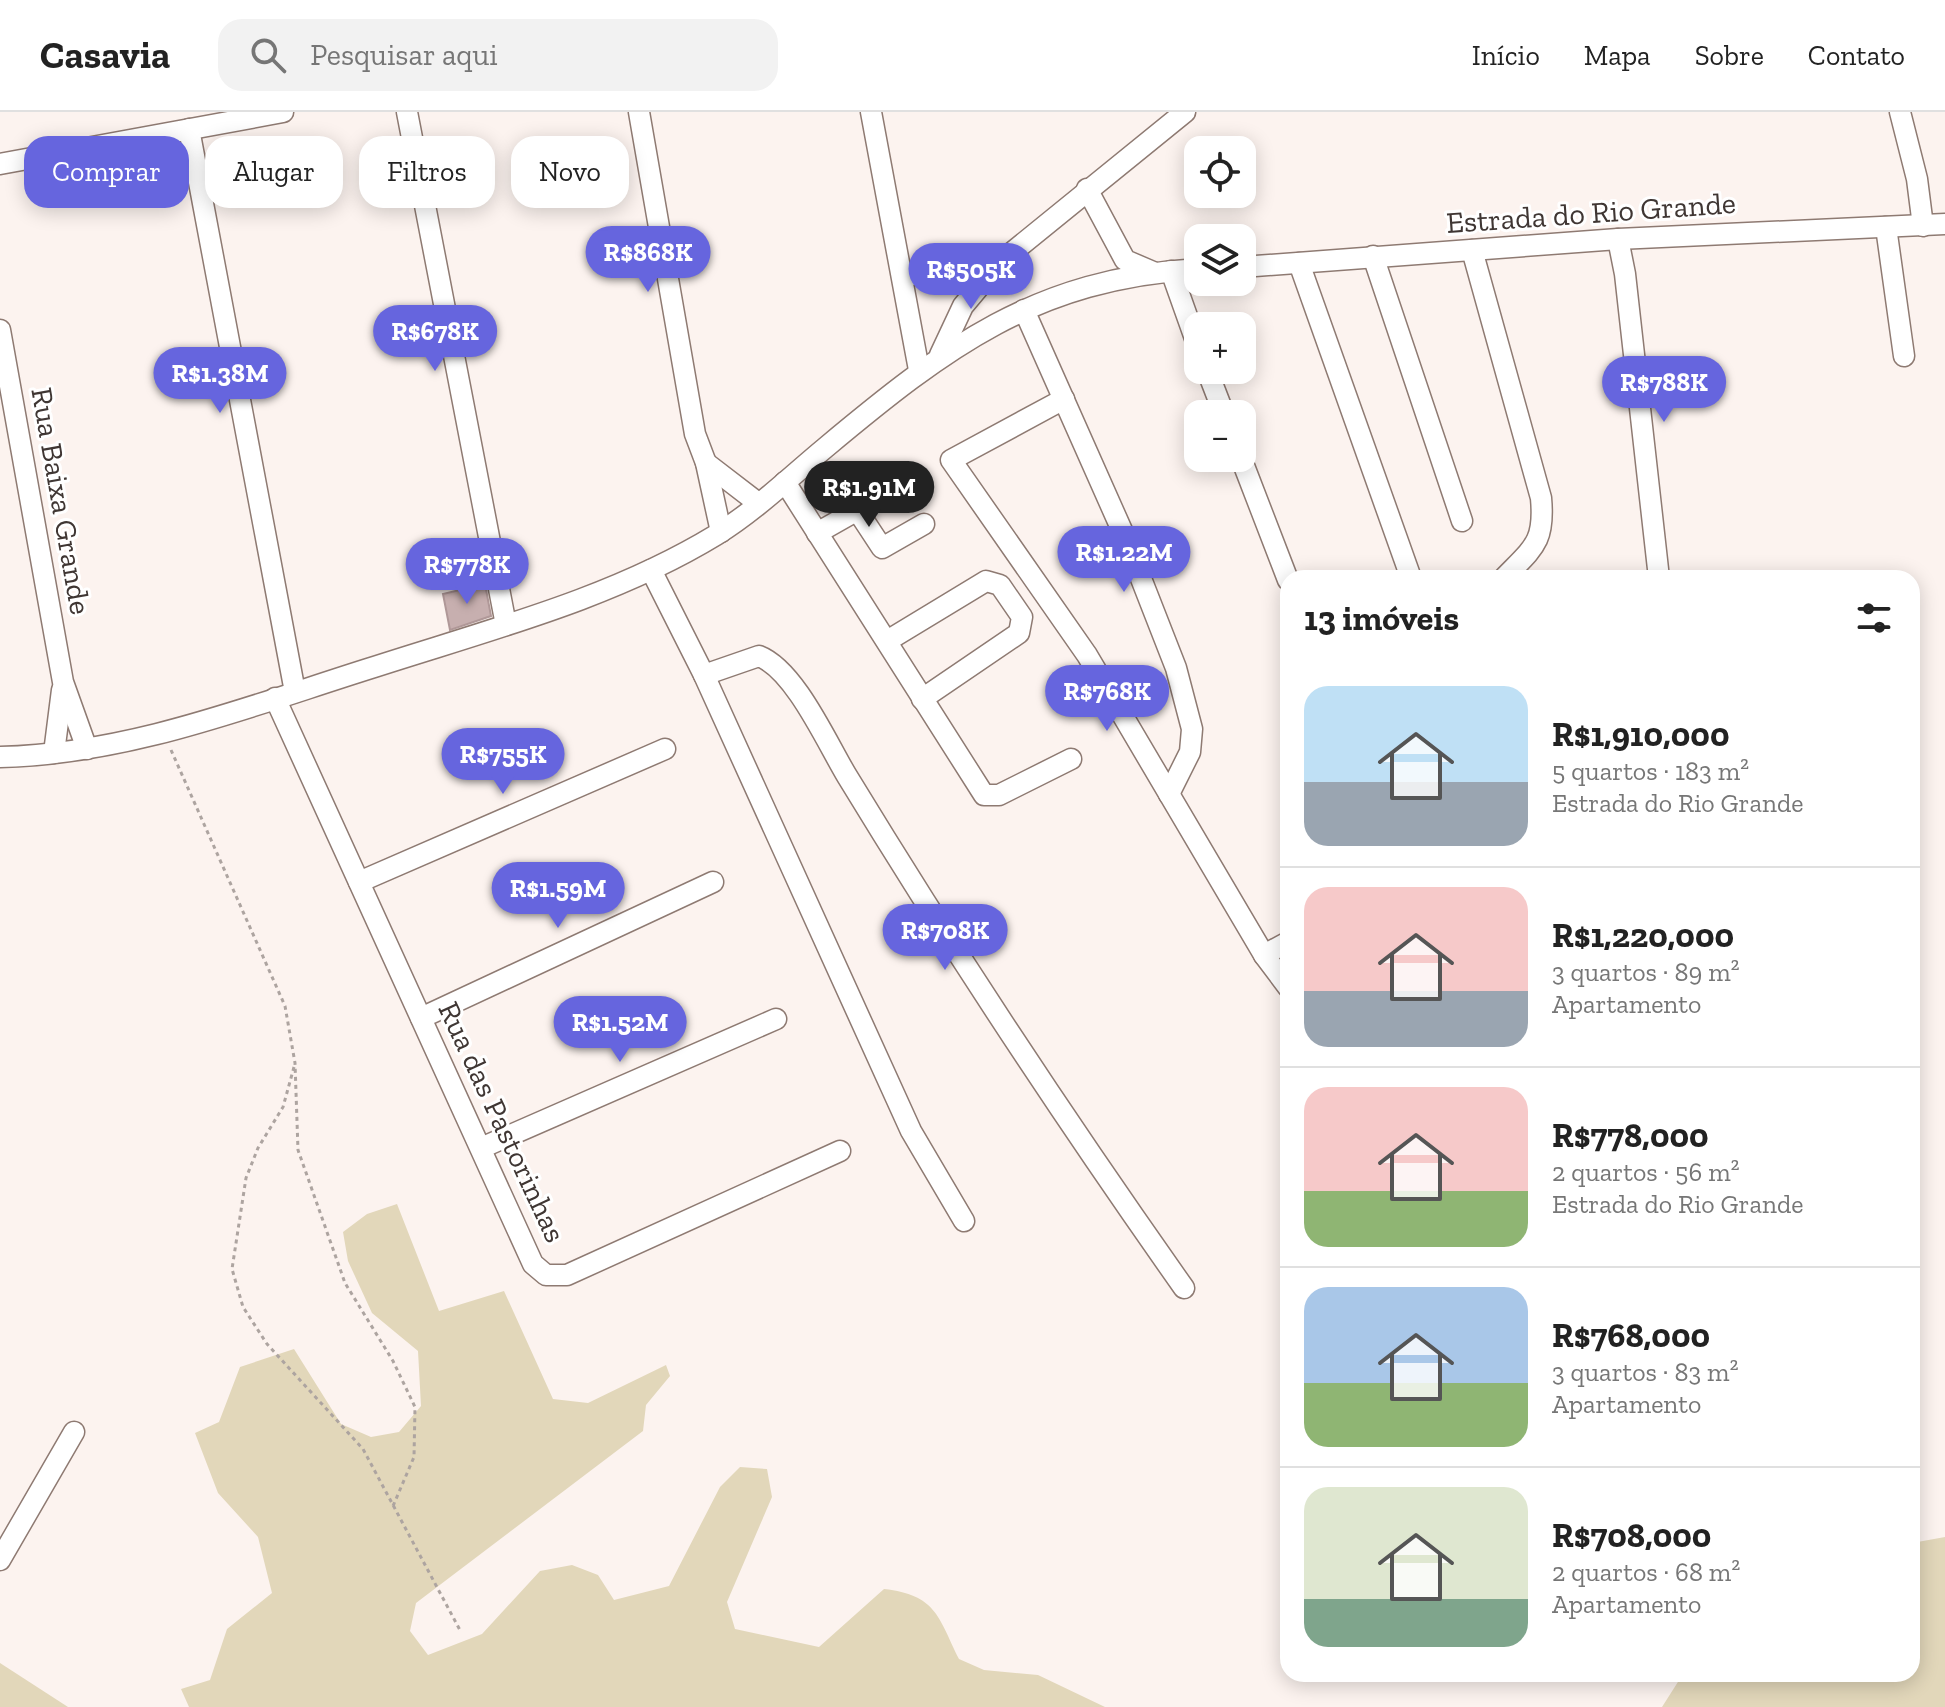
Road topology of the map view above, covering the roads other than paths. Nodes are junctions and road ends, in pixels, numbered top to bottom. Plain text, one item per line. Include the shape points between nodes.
1 (283, 112) edge
2 (407, 112) edge
3 (639, 112) edge
4 (871, 112) edge
5 (1185, 112) edge
6 (1900, 112) edge
7 (189, 129) junction
8 (0, 164) edge
9 (1087, 189) junction
10 (1945, 224) edge
11 (1923, 226) junction
12 (1886, 227) junction
13 (1618, 239) junction
14 (1472, 250) junction
15 (1373, 256) junction
16 (999, 263) junction
17 (1299, 263) junction
18 (1256, 266) edge
19 (1123, 269) junction
20 (1184, 270) edge
21 (1162, 272) junction
22 (902, 275) junction
23 (1024, 310) junction
24 (1184, 318) edge
25 (0, 330) edge
26 (940, 355) junction
27 (1904, 356) dead end
28 (919, 370) junction
29 (1064, 399) junction
30 (706, 463) junction
31 (1246, 472) edge
32 (785, 482) junction
33 (900, 486) dead end
34 (758, 503) junction
35 (857, 510) junction
36 (1462, 521) dead end
37 (924, 524) dead end
38 (721, 532) junction
39 (817, 533) junction
40 (651, 570) junction
41 (1284, 570) edge
42 (1408, 570) edge
43 (1512, 570) edge
44 (1658, 570) edge
45 (506, 625) junction
46 (887, 641) junction
47 (704, 675) junction
48 (63, 682) junction
49 (285, 695) junction
50 (922, 699) junction
51 (87, 749) junction
52 (665, 749) dead end
53 (54, 753) junction
54 (0, 757) edge
55 (1071, 759) dead end
56 (1169, 794) junction
57 (359, 882) junction
58 (713, 882) dead end
59 (1280, 946) edge
60 (1264, 955) junction
61 (1280, 976) edge
62 (421, 1018) junction
63 (776, 1019) dead end
64 (481, 1148) junction
65 (840, 1151) dead end
66 (964, 1221) dead end
67 (1184, 1288) dead end
68 (74, 1432) dead end
69 (0, 1560) edge

1 - 7 street
2 - 45 street
3 - 30 street via 695,434
4 - 22 street
5 - 9 street
6 - 11 street
7 - 8 street
7 - 49 street, Rua das Pastorinhas
9 - 16 street
9 - 19 street
10 - 11 street, Estrada do Rio Grande
11 - 12 street, Estrada do Rio Grande
12 - 13 street, Estrada do Rio Grande
12 - 27 street
13 - 14 street, Estrada do Rio Grande
13 - 44 street
14 - 15 street, Estrada do Rio Grande
14 - 43 street via 1541,498 1540,541
15 - 17 street, Estrada do Rio Grande
15 - 36 street
16 - 22 street via 953,274
16 - 26 street via 963,306
17 - 18 street, Estrada do Rio Grande
17 - 42 street
19 - 21 street
19 - 23 street
20 - 21 street
21 - 24 street
22 - 28 street
23 - 26 street
23 - 29 street
25 - 48 street, Rua Baixa Grande
26 - 28 street
28 - 32 street
29 - 56 street via 1176,668 1192,729 1190,752
29 - 56 street via 951,460 1048,594
30 - 34 street
30 - 38 street
31 - 41 street
32 - 34 street
32 - 39 street
33 - 35 street
34 - 38 street
35 - 37 street via 882,548
35 - 39 street
38 - 40 street
39 - 46 street
40 - 45 street
40 - 47 street
45 - 49 street
46 - 50 street
46 - 50 street via 986,581 1000,585 1022,617 1019,633
47 - 66 street via 911,1131
47 - 67 street via 759,656 772,661 797,692 903,867
48 - 51 street, Rua Baixa Grande
48 - 53 street, Rua Baixa Grande
49 - 51 street via 164,735
49 - 57 street, Rua das Pastorinhas
50 - 55 street via 984,795 999,795
51 - 53 street
52 - 57 street
53 - 54 street
56 - 60 street
57 - 62 street, Rua das Pastorinhas
58 - 62 street
59 - 60 street
60 - 61 street
62 - 64 street, Rua das Pastorinhas
63 - 64 street
64 - 65 street, Rua das Pastorinhas via 533,1264 546,1275 567,1275
68 - 69 street

